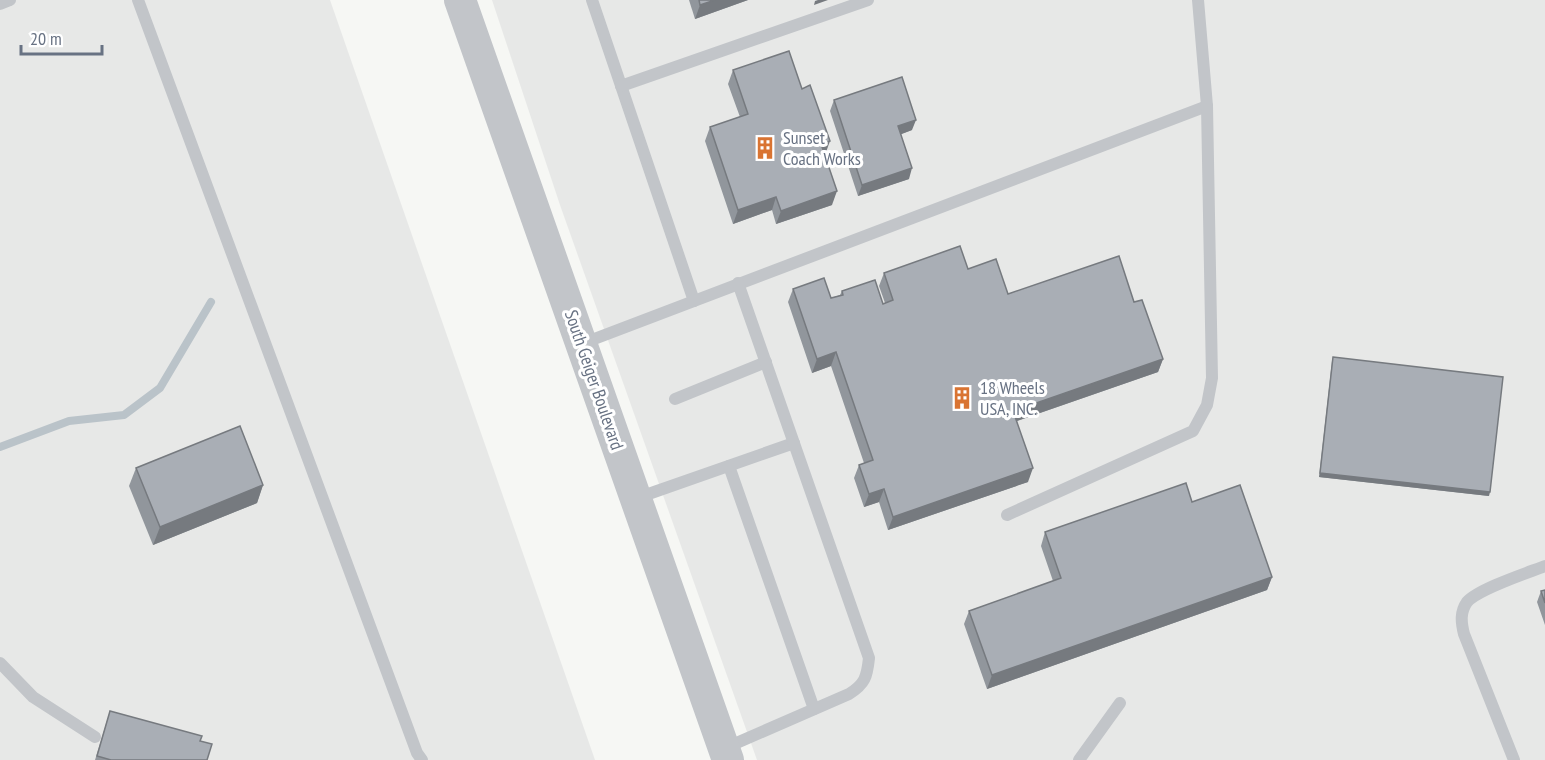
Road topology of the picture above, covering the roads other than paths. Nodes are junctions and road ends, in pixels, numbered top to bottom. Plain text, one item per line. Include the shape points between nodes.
1 (10, 0) edge
2 (138, 0) edge
3 (460, 0) edge
4 (592, 0) edge
5 (868, 0) edge
6 (1198, 0) edge
7 (0, 4) edge
8 (621, 86) junction
9 (1207, 105) junction
10 (738, 283) junction
11 (694, 301) junction
12 (582, 344) junction
13 (766, 362) junction
14 (675, 399) dead end
15 (794, 443) junction
16 (729, 466) junction
17 (636, 499) junction
18 (1007, 515) dead end
19 (1545, 566) edge
20 (0, 663) edge
21 (1120, 703) dead end
22 (814, 709) junction
23 (95, 737) dead end
24 (726, 754) edge
25 (422, 760) edge
26 (1079, 760) edge
27 (1514, 760) edge

1 - 7 lane
2 - 25 lane
3 - 12 street, South Geiger Boulevard
4 - 8 lane
5 - 8 lane
6 - 9 lane
8 - 11 lane
9 - 10 lane
9 - 18 lane via 1212,378 1207,405 1193,431
10 - 11 lane
10 - 13 lane
11 - 12 lane
12 - 17 street, South Geiger Boulevard
13 - 14 lane
13 - 15 lane
15 - 16 lane
15 - 22 lane via 869,658 867,675 860,687
16 - 17 lane
16 - 22 lane
17 - 24 street, South Geiger Boulevard
19 - 27 lane via 1478,594 1467,603 1460,618
20 - 23 lane via 33,697
21 - 26 lane
22 - 24 lane

